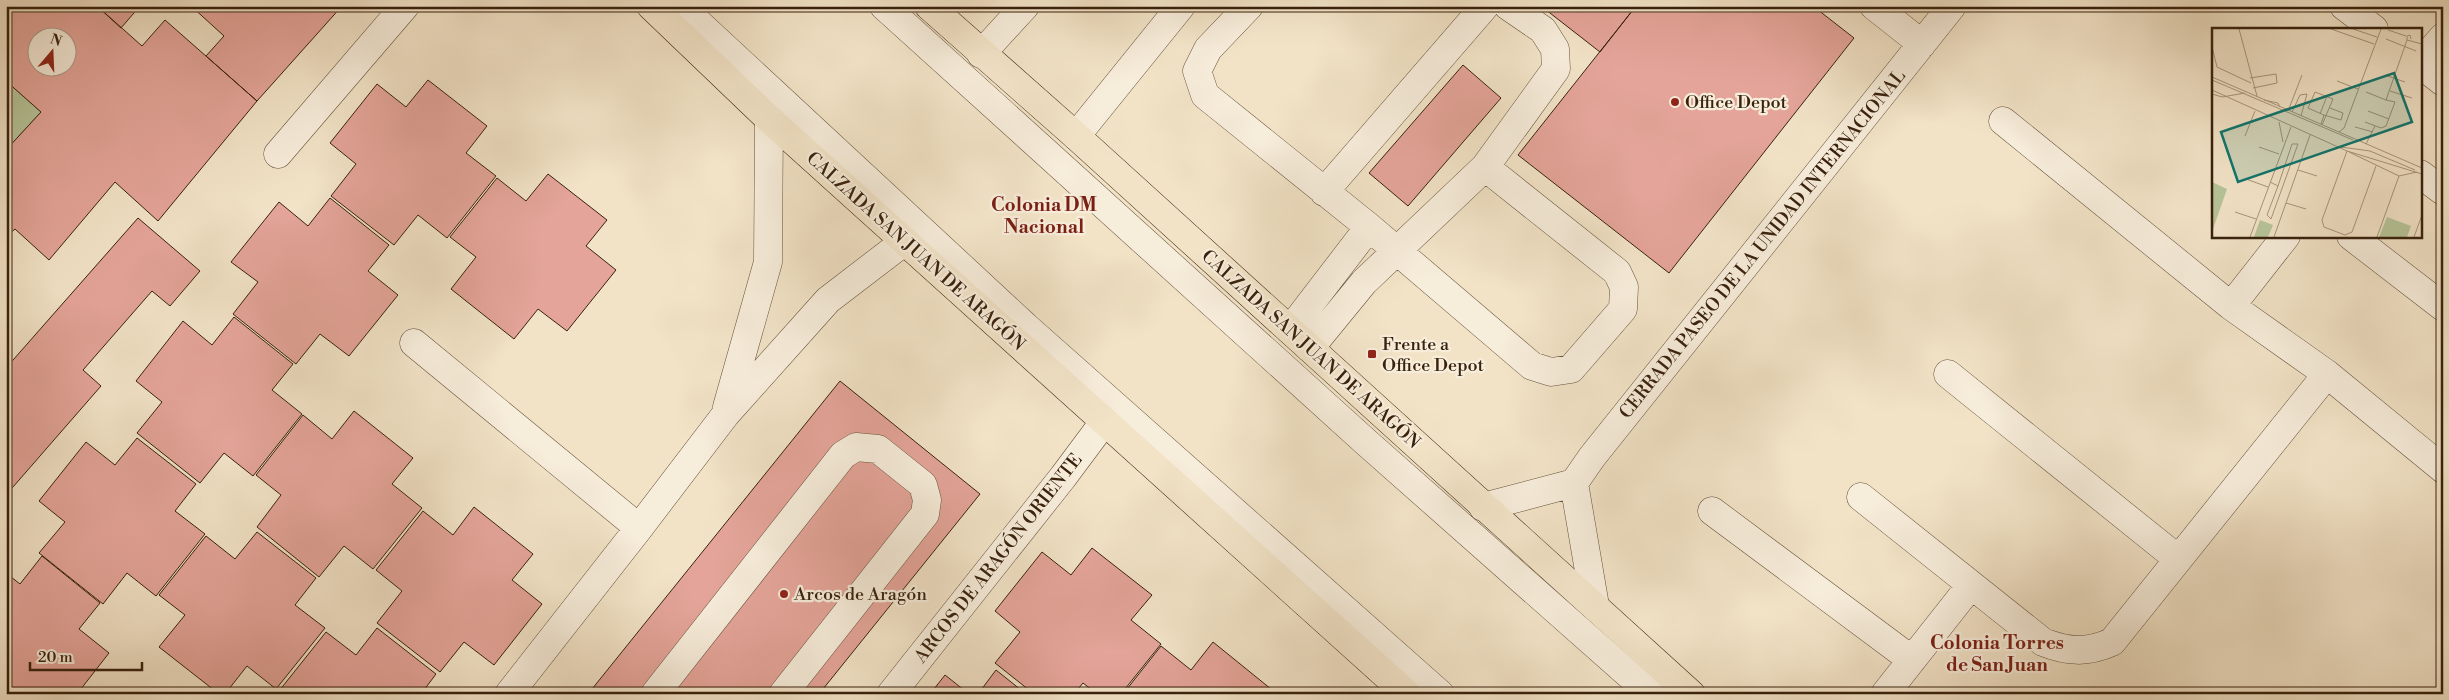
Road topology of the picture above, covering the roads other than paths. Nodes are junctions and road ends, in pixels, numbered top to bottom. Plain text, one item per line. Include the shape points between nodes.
1 (405, 6) edge
2 (651, 6) edge
3 (680, 6) edge
4 (884, 6) edge
5 (1024, 6) edge
6 (1181, 6) edge
7 (1249, 6) edge
8 (1485, 6) edge
9 (1508, 6) edge
10 (1874, 6) edge
11 (1952, 6) edge
12 (2344, 6) edge
13 (941, 10) edge
14 (2373, 28) edge
15 (2443, 36) edge
16 (1922, 44) junction
17 (981, 54) junction
18 (2422, 62) edge
19 (2422, 66) edge
20 (2443, 82) edge
21 (769, 119) junction
22 (2004, 121) dead end
23 (1076, 136) junction
24 (278, 154) dead end
25 (1485, 167) junction
26 (2422, 175) edge
27 (2443, 191) edge
28 (1324, 192) junction
29 (1369, 227) junction
30 (2284, 238) edge
31 (2354, 238) edge
32 (905, 240) junction
33 (1397, 249) junction
34 (2230, 306) junction
35 (2443, 307) edge
36 (1300, 339) junction
37 (414, 343) dead end
38 (1948, 374) dead end
39 (2327, 374) junction
40 (726, 414) junction
41 (1104, 422) junction
42 (2443, 469) edge
43 (1574, 483) junction
44 (1861, 497) dead end
45 (1483, 507) junction
46 (1712, 511) dead end
47 (640, 528) junction
48 (2178, 559) junction
49 (1971, 585) junction
50 (1594, 606) junction
51 (1912, 660) junction
52 (509, 694) edge
53 (654, 694) edge
54 (783, 694) edge
55 (891, 694) edge
56 (1407, 694) edge
57 (1440, 694) edge
58 (1651, 694) edge
59 (1691, 694) edge
60 (1885, 694) edge

1 - 24 street
2 - 21 main road, CALZADA SAN JUAN DE ARAGÓN
3 - 57 street via 1024,326
4 - 58 street via 1367,443
5 - 17 street
6 - 23 street
7 - 28 street via 1208,49 1196,71 1205,95
8 - 28 street
9 - 25 street via 1543,30 1556,49 1556,69
10 - 16 street
11 - 16 street, CERRADA PASEO DE LA UNIDAD INTERNACIONAL
12 - 14 street
13 - 17 main road, CALZADA SAN JUAN DE ARAGÓN
15 - 18 street
16 - 43 street, CERRADA PASEO DE LA UNIDAD INTERNACIONAL
17 - 23 main road, CALZADA SAN JUAN DE ARAGÓN
19 - 20 street
21 - 32 main road, CALZADA SAN JUAN DE ARAGÓN
21 - 40 street via 768,262
22 - 34 street
23 - 36 main road, CALZADA SAN JUAN DE ARAGÓN
25 - 33 street
25 - 33 street via 1616,272 1624,287 1622,309 1571,369 1551,372 1532,366
26 - 27 street
28 - 29 street
29 - 33 street
29 - 36 street
30 - 34 street
31 - 35 street
32 - 40 street via 828,300
32 - 41 main road, CALZADA SAN JUAN DE ARAGÓN
33 - 36 street
34 - 39 street
36 - 45 main road, CALZADA SAN JUAN DE ARAGÓN
37 - 47 street
38 - 48 street
39 - 42 street
39 - 48 street
40 - 47 street
41 - 55 street, ARCOS DE ARAGÓN ORIENTE
41 - 56 main road, CALZADA SAN JUAN DE ARAGÓN
43 - 45 street
43 - 50 street
44 - 49 street
45 - 50 main road, CALZADA SAN JUAN DE ARAGÓN
46 - 51 street
47 - 52 street
48 - 49 street via 2112,642 2095,649 2060,649 2043,642
49 - 51 street
50 - 59 main road, CALZADA SAN JUAN DE ARAGÓN
51 - 60 street
53 - 54 street via 842,454 856,447 878,449 923,485 928,500 925,514

